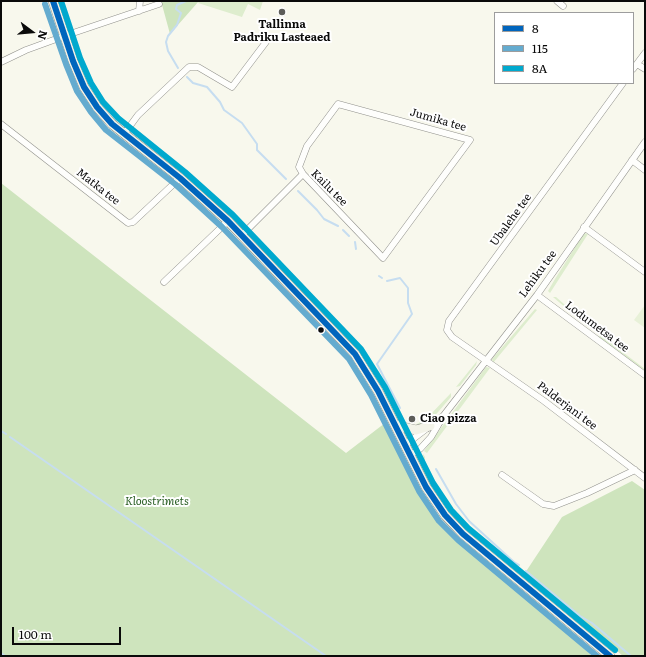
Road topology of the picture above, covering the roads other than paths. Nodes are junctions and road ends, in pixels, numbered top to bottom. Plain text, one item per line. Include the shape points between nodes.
1 (53, 1) edge
2 (140, 1) edge
3 (557, 1) edge
4 (159, 4) dead end
5 (563, 6) dead end
6 (139, 11) junction
7 (64, 36) junction
8 (266, 42) dead end
9 (645, 53) edge
10 (1, 62) edge
11 (637, 64) junction
12 (634, 68) edge
13 (645, 69) edge
14 (622, 84) edge
15 (1, 124) edge
16 (124, 134) junction
17 (645, 142) edge
18 (632, 160) junction
19 (645, 170) edge
20 (303, 174) junction
21 (180, 178) junction
22 (228, 221) junction
23 (584, 227) junction
24 (242, 234) junction
25 (383, 258) joint
26 (645, 272) edge
27 (164, 282) dead end
28 (537, 294) junction
29 (485, 360) junction
30 (645, 375) edge
31 (444, 415) junction
32 (395, 425) junction
33 (430, 426) junction
34 (405, 445) junction
35 (410, 456) junction
36 (635, 470) junction
37 (502, 475) dead end
38 (645, 478) edge
39 (610, 656) edge

1 - 7 main road
2 - 6 street
3 - 5 street
4 - 6 street
6 - 7 street
7 - 10 street
7 - 16 main road via 84,87 97,107
8 - 16 street via 232,86 198,67 189,67 138,115
9 - 11 street
11 - 12 street
11 - 13 street
14 - 29 street, Ubalehe tee via 448,321 447,330 452,337
15 - 21 street, Matka tee via 128,223 133,222
16 - 21 main road
17 - 18 street, Lehiku tee
18 - 19 street
18 - 23 street, Lehiku tee
20 - 24 street, Kailu tee
20 - 25 street, Kailu tee
20 - 25 street, Jumika tee via 299,167 307,146 338,104 470,140
21 - 22 main road
22 - 24 main road
22 - 27 street
23 - 26 street
23 - 28 street, Lehiku tee
24 - 32 main road via 355,354
28 - 29 street, Lehiku tee
28 - 30 street, Lodumetsa tee
29 - 31 street, Lehiku tee
29 - 36 street, Palderjani tee
31 - 33 street, Lehiku tee
31 - 35 street, Lehiku tee via 426,444
32 - 33 main road via 416,430
32 - 34 main road
33 - 34 street, Lehiku tee
34 - 35 main road
35 - 39 main road via 426,487 445,515 463,534
36 - 37 street via 554,506 543,504
36 - 38 street, Palderjani tee

